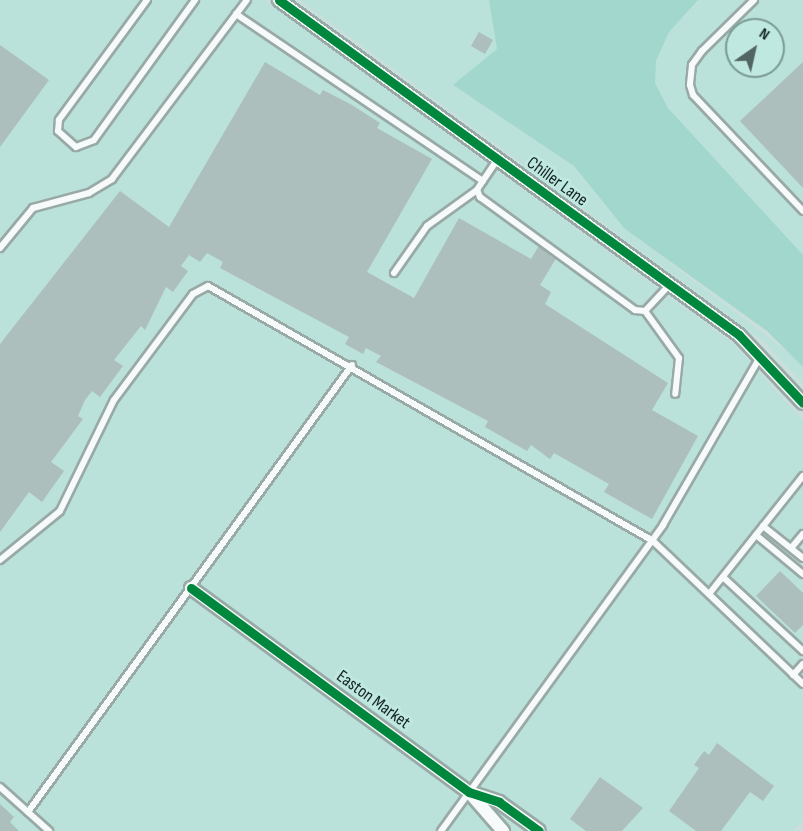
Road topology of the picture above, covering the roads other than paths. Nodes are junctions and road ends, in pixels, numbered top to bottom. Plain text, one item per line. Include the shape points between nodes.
1 (147, 0) edge
2 (195, 0) edge
3 (247, 0) edge
4 (279, 0) edge
5 (754, 0) edge
6 (236, 14) junction
7 (498, 159) junction
8 (483, 181) junction
9 (477, 190) junction
10 (803, 212) edge
11 (0, 248) edge
12 (394, 273) dead end
13 (670, 284) junction
14 (645, 311) junction
15 (761, 356) junction
16 (352, 365) junction
17 (675, 394) dead end
18 (803, 404) edge
19 (803, 476) edge
20 (764, 526) junction
21 (803, 534) edge
22 (756, 535) junction
23 (653, 541) junction
24 (792, 548) junction
25 (803, 558) edge
26 (0, 560) edge
27 (803, 574) edge
28 (723, 577) junction
29 (191, 588) junction
30 (709, 594) junction
31 (803, 651) edge
32 (803, 664) edge
33 (793, 675) junction
34 (803, 684) edge
35 (0, 787) edge
36 (469, 792) junction
37 (28, 812) junction
38 (49, 831) edge
39 (441, 831) edge
40 (503, 831) edge
41 (539, 831) edge

1 - 2 lane via 59,120 58,131 76,147 94,140
3 - 6 lane
4 - 7 street, Chiller Lane
5 - 10 lane via 702,51 692,65 690,84 693,95
6 - 8 lane
6 - 11 lane via 112,179 89,193 33,207
7 - 8 lane
7 - 13 street, Chiller Lane
8 - 9 lane
9 - 12 lane via 427,226
9 - 14 lane via 635,310
13 - 14 lane
13 - 15 street, Chiller Lane
14 - 17 lane via 679,358
15 - 18 street, Chiller Lane
15 - 23 lane
16 - 23 lane
16 - 26 lane via 225,291 201,287 103,418 82,473 60,511
16 - 29 lane
19 - 20 lane
20 - 22 lane
20 - 24 lane
21 - 24 lane
22 - 27 lane
22 - 28 lane
23 - 30 lane
23 - 36 lane
24 - 25 lane
28 - 30 lane
28 - 31 lane
29 - 36 street, Easton Market
29 - 37 lane
30 - 33 lane
32 - 33 lane
33 - 34 lane
35 - 37 lane
36 - 39 lane
36 - 40 street, Easton Market
36 - 41 street, Easton Market via 499,802
37 - 38 lane

